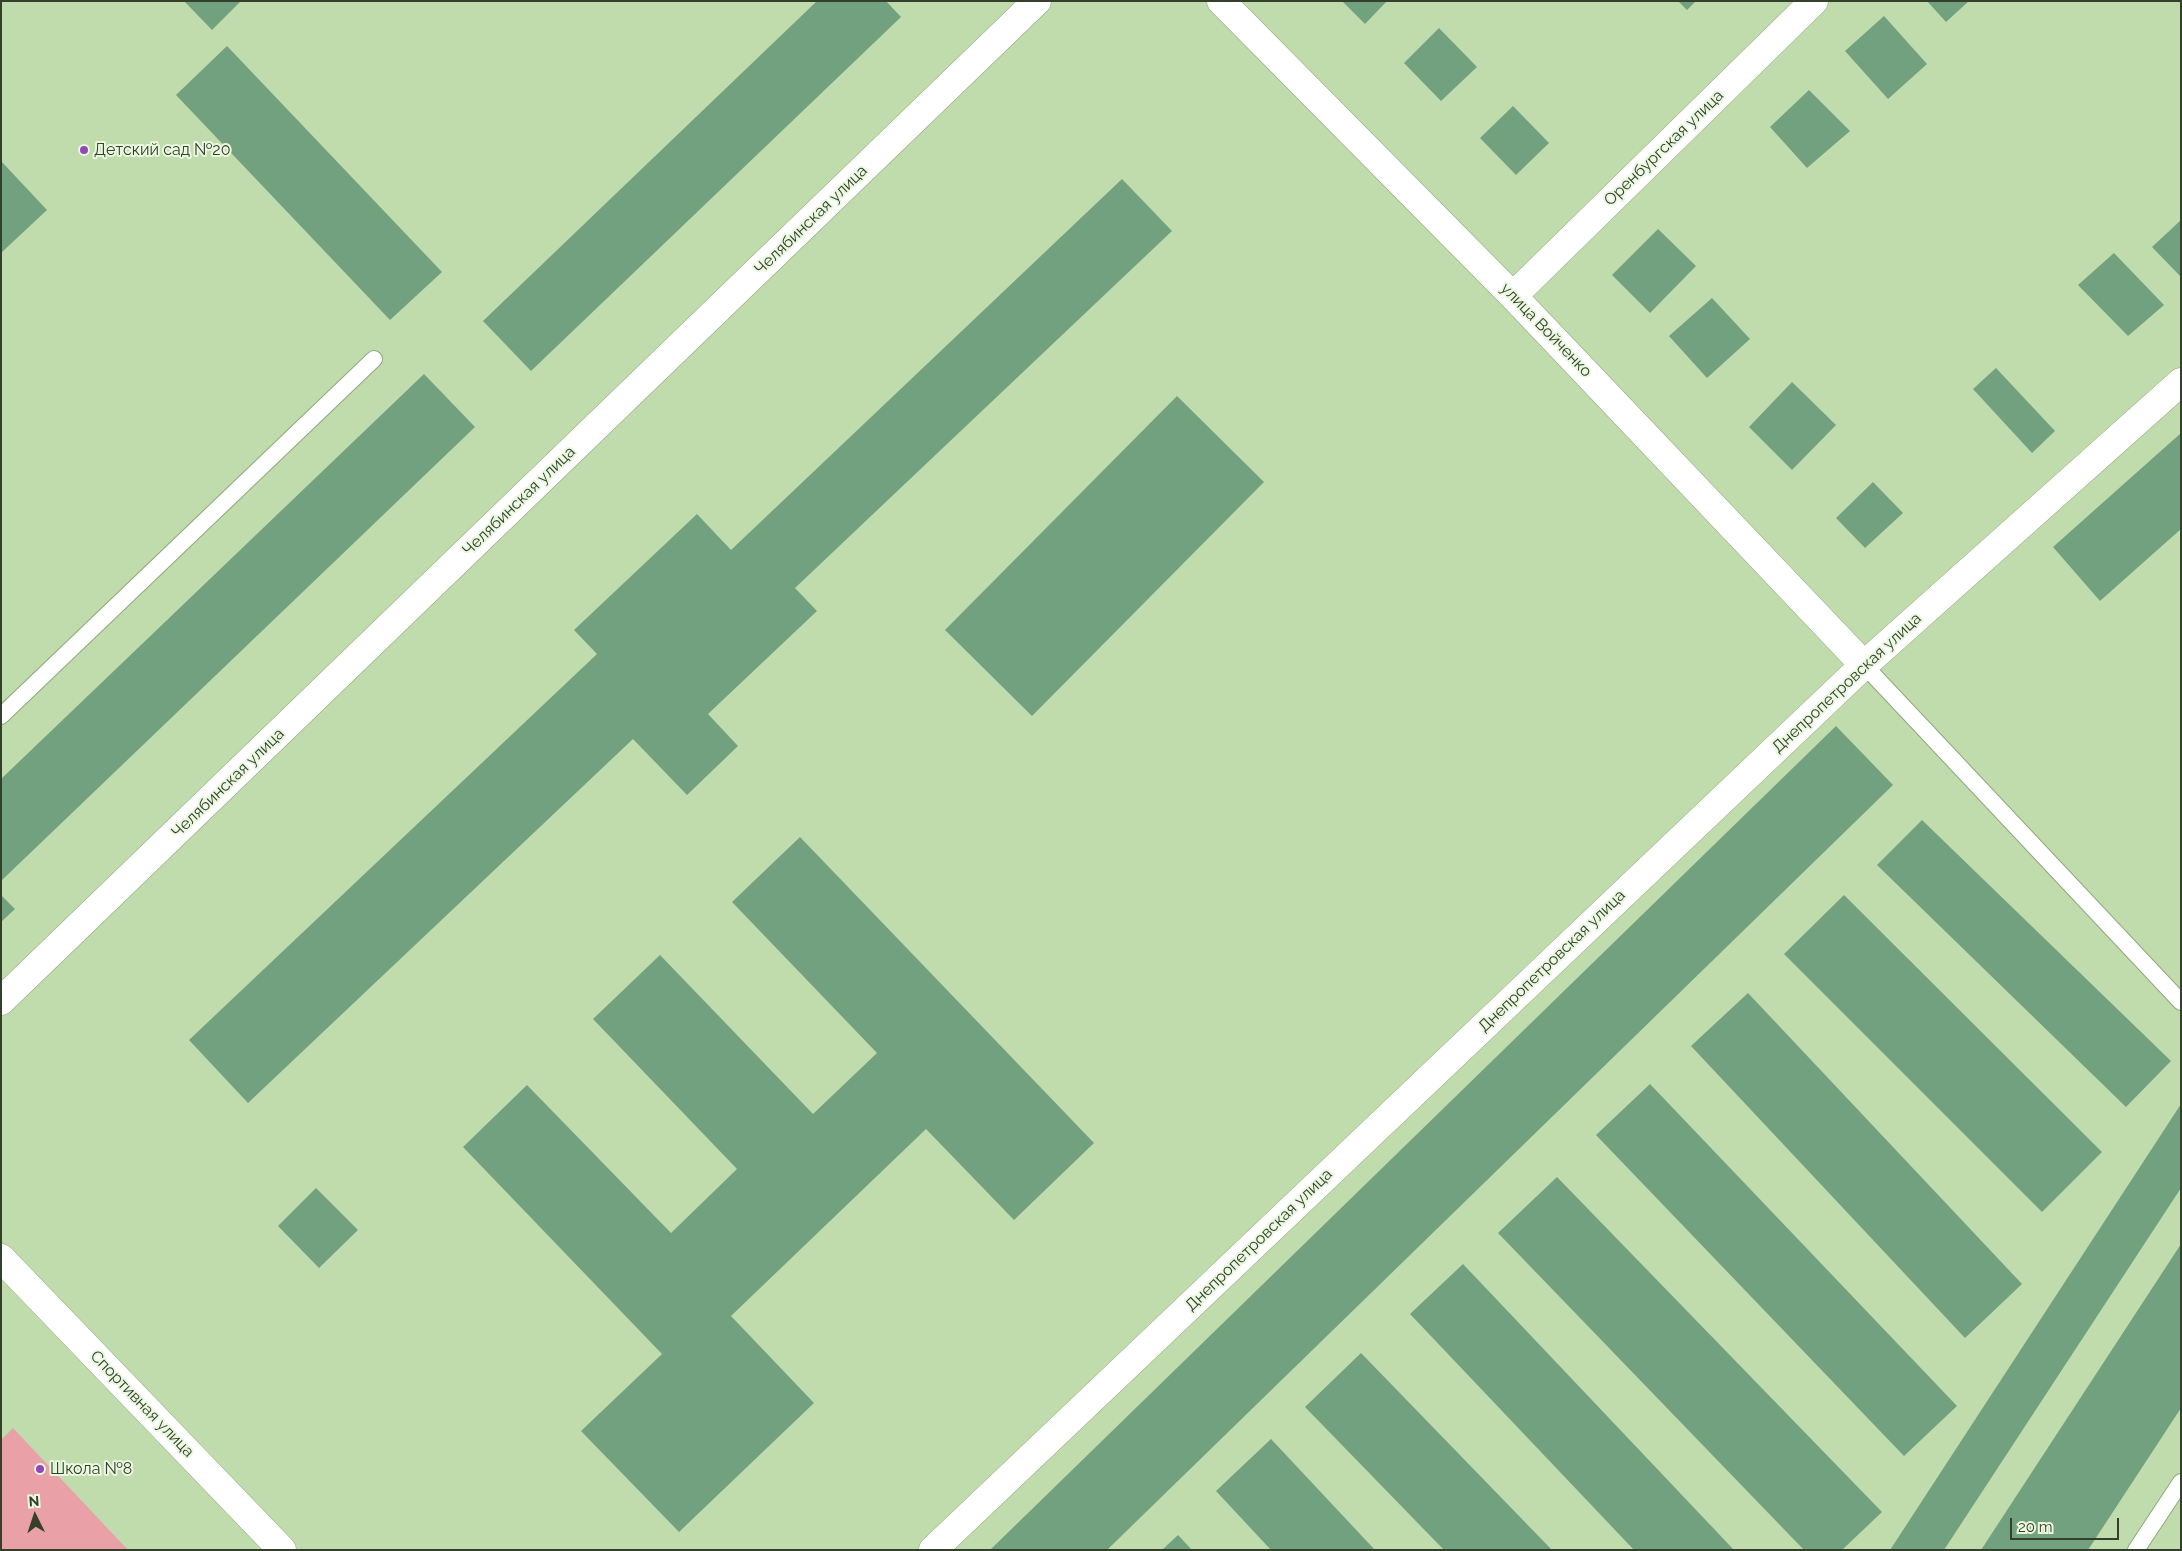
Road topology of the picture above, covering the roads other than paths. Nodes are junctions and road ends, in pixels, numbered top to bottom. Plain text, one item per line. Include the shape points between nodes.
1 (1037, 1) edge
2 (1221, 1) edge
3 (1814, 1) edge
4 (1513, 296) junction
5 (374, 359) dead end
6 (2181, 382) edge
7 (1864, 665) junction
8 (1, 716) edge
9 (1, 1002) edge
10 (2181, 1002) edge
11 (1, 1258) edge
12 (2181, 1482) edge
13 (282, 1550) edge
14 (933, 1550) edge
15 (2136, 1550) edge

1 - 9 street, Челябинская улица
2 - 4 street, улица Войченко
3 - 4 street, Оренбургская улица
4 - 7 street, улица Войченко
5 - 8 lane
6 - 7 street, Днепропетровская улица
7 - 10 lane
7 - 14 street, Днепропетровская улица
11 - 13 street, Спортивная улица
12 - 15 lane

